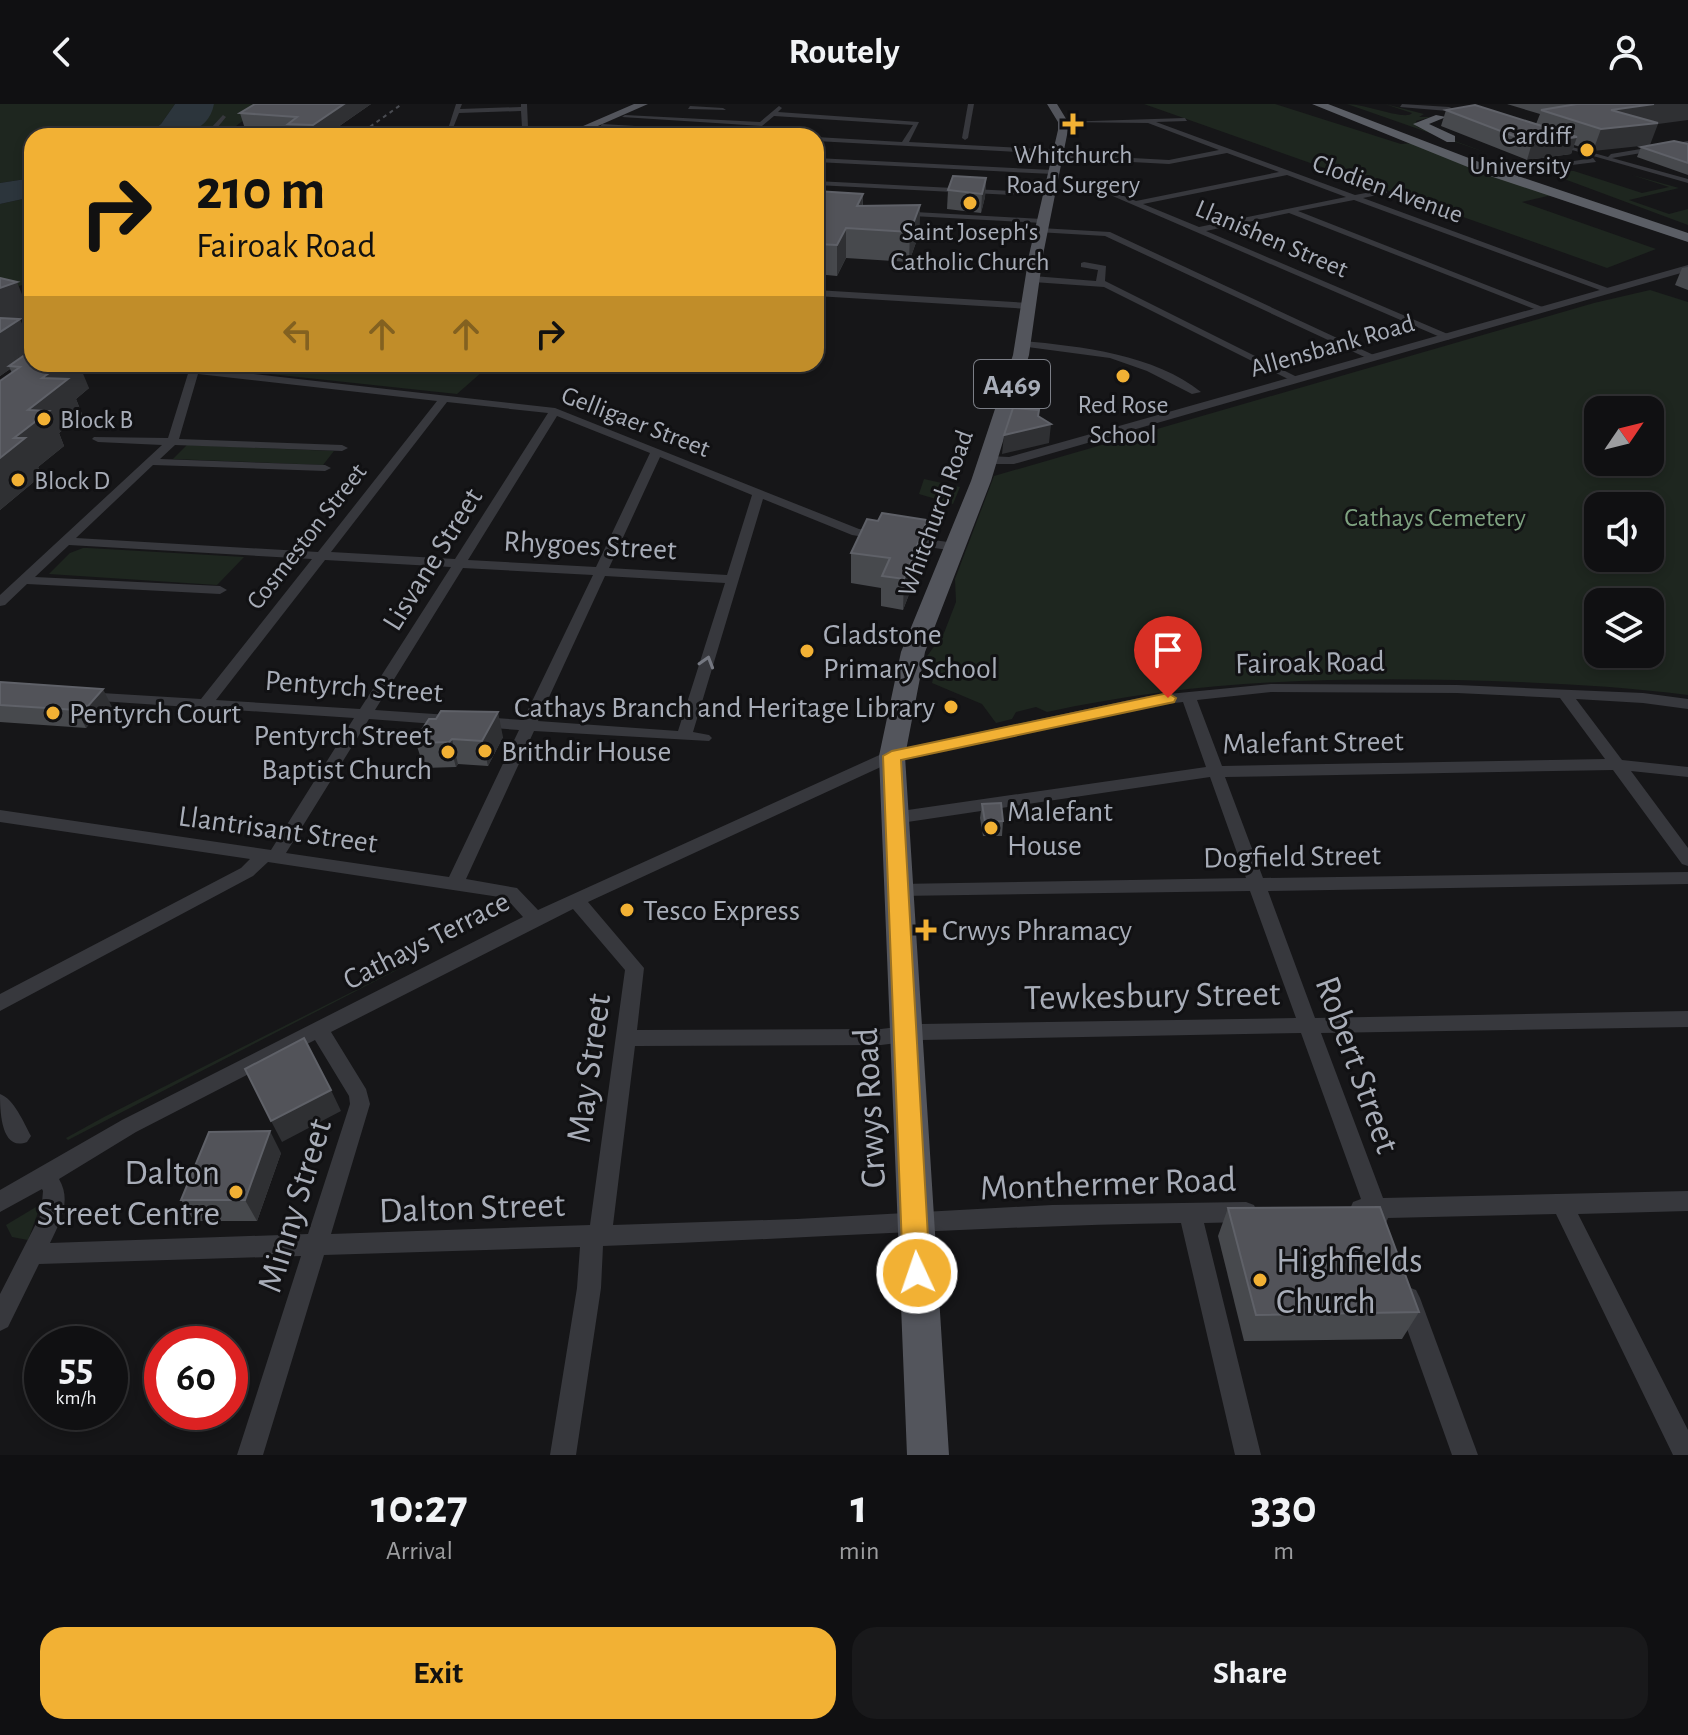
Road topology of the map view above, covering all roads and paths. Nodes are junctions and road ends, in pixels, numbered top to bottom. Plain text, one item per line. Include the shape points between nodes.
1 (652, 104) edge
2 (784, 104) edge
3 (971, 104) edge
4 (1052, 104) edge
5 (1318, 104) edge
6 (1329, 104) edge
7 (1340, 104) edge
8 (1399, 105) edge
9 (524, 106) edge
10 (693, 106) edge
11 (458, 107) edge
12 (723, 110) dead end
13 (1427, 111) junction
14 (637, 112) edge
15 (773, 114) junction
16 (1451, 116) junction
17 (223, 117) dead end
18 (677, 119) junction
19 (1185, 120) dead end
20 (1063, 122) junction
21 (1151, 123) junction
22 (602, 126) junction
23 (214, 128) edge
24 (450, 128) dead end
25 (526, 128) edge
26 (590, 128) edge
27 (597, 128) edge
28 (631, 128) edge
29 (965, 138) dead end
30 (824, 139) edge
31 (828, 139) junction
32 (1541, 140) edge
33 (1688, 143) edge
34 (904, 144) junction
35 (1465, 144) dead end
36 (824, 145) edge
37 (1227, 151) junction
38 (1058, 154) junction
39 (1580, 155) junction
40 (824, 158) edge
41 (1600, 158) junction
42 (1540, 167) junction
43 (1638, 167) junction
44 (1501, 168) junction
45 (1053, 172) junction
46 (1287, 173) junction
47 (1688, 181) edge
48 (824, 183) edge
49 (1688, 187) edge
50 (1077, 190) dead end
51 (1384, 191) dead end
52 (1012, 193) dead end
53 (1354, 197) junction
54 (1135, 203) junction
55 (1626, 206) junction
56 (1290, 211) junction
57 (889, 213) edge
58 (1041, 225) junction
59 (1198, 230) junction
60 (1688, 234) edge
61 (1084, 265) dead end
62 (1688, 268) edge
63 (1033, 279) junction
64 (1100, 283) junction
65 (1611, 291) junction
66 (824, 294) edge
67 (1029, 308) junction
68 (1545, 310) junction
69 (24, 337) edge
70 (1447, 337) junction
71 (1023, 344) junction
72 (0, 345) edge
73 (1375, 358) junction
74 (194, 372) edge
75 (235, 372) edge
76 (1298, 380) junction
77 (1196, 392) dead end
78 (445, 398) junction
79 (555, 411) junction
80 (98, 439) dead end
81 (173, 441) junction
82 (342, 448) dead end
83 (657, 451) junction
84 (988, 460) junction
85 (152, 462) junction
86 (325, 468) dead end
87 (759, 492) junction
88 (67, 541) junction
89 (955, 547) junction
90 (322, 555) junction
91 (460, 563) junction
92 (601, 572) junction
93 (732, 579) junction
94 (24, 580) junction
95 (220, 590) dead end
96 (0, 602) edge
97 (1564, 693) junction
98 (65, 694) edge
99 (1188, 696) junction
100 (205, 704) junction
101 (1688, 704) edge
102 (365, 715) junction
103 (530, 726) junction
104 (684, 737) junction
105 (704, 738) dead end
106 (892, 756) junction
107 (1618, 765) junction
108 (1216, 772) junction
109 (1688, 772) edge
110 (0, 816) edge
111 (894, 818) junction
112 (269, 856) junction
113 (1688, 860) edge
114 (1688, 878) edge
115 (455, 883) junction
116 (1257, 885) junction
117 (898, 890) junction
118 (576, 901) junction
119 (535, 919) junction
120 (0, 1003) edge
121 (1688, 1019) edge
122 (1308, 1025) junction
123 (318, 1029) junction
124 (905, 1035) junction
125 (627, 1038) junction
126 (0, 1103) edge
127 (20, 1136) dead end
128 (45, 1175) junction
129 (1688, 1201) edge
130 (0, 1202) edge
131 (1562, 1204) junction
132 (1375, 1208) junction
133 (1333, 1209) edge
134 (1269, 1211) edge
135 (1190, 1213) junction
136 (914, 1222) junction
137 (1384, 1233) edge
138 (596, 1236) junction
139 (318, 1245) junction
140 (33, 1254) junction
141 (1400, 1276) edge
142 (0, 1319) edge
143 (250, 1455) edge
144 (563, 1455) edge
145 (928, 1455) edge
146 (1248, 1455) edge
147 (1465, 1455) edge
148 (1687, 1455) edge

1 - 14 main road
2 - 15 street
3 - 29 street
4 - 20 main road
5 - 44 highway
6 - 60 highway
7 - 55 highway
8 - 13 street
9 - 11 street
9 - 25 street
10 - 12 street
10 - 18 street
11 - 24 street
13 - 16 street
13 - 16 street via 1446,109
14 - 18 street
14 - 22 main road
14 - 26 main road
15 - 18 street via 762,124
15 - 34 street via 917,123
16 - 35 highway via 1419,124
17 - 23 street
19 - 21 street
20 - 21 street
20 - 38 main road, Whitchurch Road / A469
21 - 37 street, Clodien Avenue
22 - 27 main road
22 - 28 street
30 - 31 street
31 - 34 street
31 - 36 street
32 - 39 street
33 - 41 street
34 - 38 street
37 - 38 street via 1165,162
37 - 46 street, Clodien Avenue
38 - 45 main road, Whitchurch Road / A469
39 - 41 street
39 - 42 street
40 - 45 street
41 - 42 street
41 - 43 street
42 - 44 street, bridge
43 - 47 street
43 - 49 street
44 - 55 highway
44 - 60 highway
45 - 58 main road, Whitchurch Road / A469
46 - 53 street, Clodien Avenue
46 - 54 street
48 - 52 street
50 - 54 street, Llanishen Street via 1107,192
51 - 53 street
53 - 56 street
53 - 65 street, Clodien Avenue
54 - 59 street, Llanishen Street
55 - 60 highway
56 - 59 street
56 - 68 street
57 - 58 street
58 - 63 main road, Whitchurch Road / A469
58 - 73 street via 1107,234
59 - 70 street, Llanishen Street
61 - 64 street via 1103,268
62 - 65 street, Allensbank Road
63 - 64 street
63 - 67 main road, Whitchurch Road / A469
64 - 76 street
65 - 68 street, Allensbank Road
66 - 67 street
67 - 71 main road, Whitchurch Road / A469
68 - 70 street, Allensbank Road
69 - 72 main road
70 - 73 street, Allensbank Road
71 - 77 street via 1119,355
71 - 84 main road, Whitchurch Road / A469
73 - 76 street, Allensbank Road
74 - 81 street
75 - 78 street, Gelligaer Street
76 - 84 street, Allensbank Road via 1009,461
78 - 79 street, Gelligaer Street
78 - 90 street, Cosmeston Street
79 - 83 street, Gelligaer Street
79 - 91 street, Lisvane Street
80 - 81 street
81 - 82 street
81 - 85 street
83 - 87 street, Gelligaer Street
83 - 92 street
84 - 89 main road, Whitchurch Road / A469
85 - 86 street
85 - 88 street
87 - 89 street, Gelligaer Street via 862,534
87 - 93 street
88 - 90 street, Rhygoes Street
88 - 94 street
89 - 106 main road, Whitchurch Road / A469 via 906,674
90 - 91 street, Rhygoes Street
90 - 100 street, Cosmeston Street
91 - 92 street, Rhygoes Street
91 - 102 street, Lisvane Street
92 - 93 street, Rhygoes Street
92 - 103 street
104 -> 93 street
94 - 95 street
94 - 96 street
97 - 99 street, Fairoak Road via 1318,687
97 - 101 street, Fairoak Road
97 - 107 street
98 - 100 street, Pentyrch Street
99 - 106 street, Fairoak Road
99 - 108 street, Robert Street
100 - 102 street, Pentyrch Street
102 - 103 street, Pentyrch Street
102 - 112 street, Lisvane Street
103 - 104 street, Pentyrch Street
103 - 115 street
104 - 105 street, Pentyrch Street
106 - 111 main road, Crwys Road / A469
106 - 118 street, Cathays Terrace
107 - 108 street, Malefant Street
107 - 109 street, Malefant Street
107 - 113 street
108 - 111 street, Malefant Street
108 - 116 street, Robert Street
110 - 112 street, Llantrisant Street
111 - 117 main road, Crwys Road / A469
112 - 115 street, Llantrisant Street
112 - 120 street
114 - 116 street, Dogfield Street
115 - 119 street, Llantrisant Street via 511,892
116 - 117 street, Dogfield Street
116 - 122 street, Robert Street
117 - 124 main road, Crwys Road / A469
118 - 119 street, Cathays Terrace
118 - 125 street, May Street via 634,962
119 - 123 street, Cathays Terrace
121 - 122 street, Tewkesbury Street
122 - 124 street, Tewkesbury Street
122 - 132 street, Robert Street
123 - 128 street, Cathays Terrace
123 - 139 street, Minny Street via 360,1104
124 - 125 street, Tewkesbury Street
124 - 136 main road, Crwys Road / A469
125 - 138 street, May Street via 602,1224
126 - 127 street
128 - 130 street, Cathays Terrace
128 - 140 street via 54,1190 54,1208
129 - 131 street
131 - 132 street
131 - 148 street
132 - 133 street
132 - 137 street, Robert Street
134 - 135 street, Monthermer Road
135 - 136 street, Monthermer Road
135 - 146 street
136 - 138 street, Dalton Street
136 - 145 main road, Crwys Road / A469
138 - 139 street, Dalton Street
138 - 144 street, May Street
139 - 140 street, Dalton Street
139 - 143 street, Minny Street
140 - 142 street
141 - 147 street

